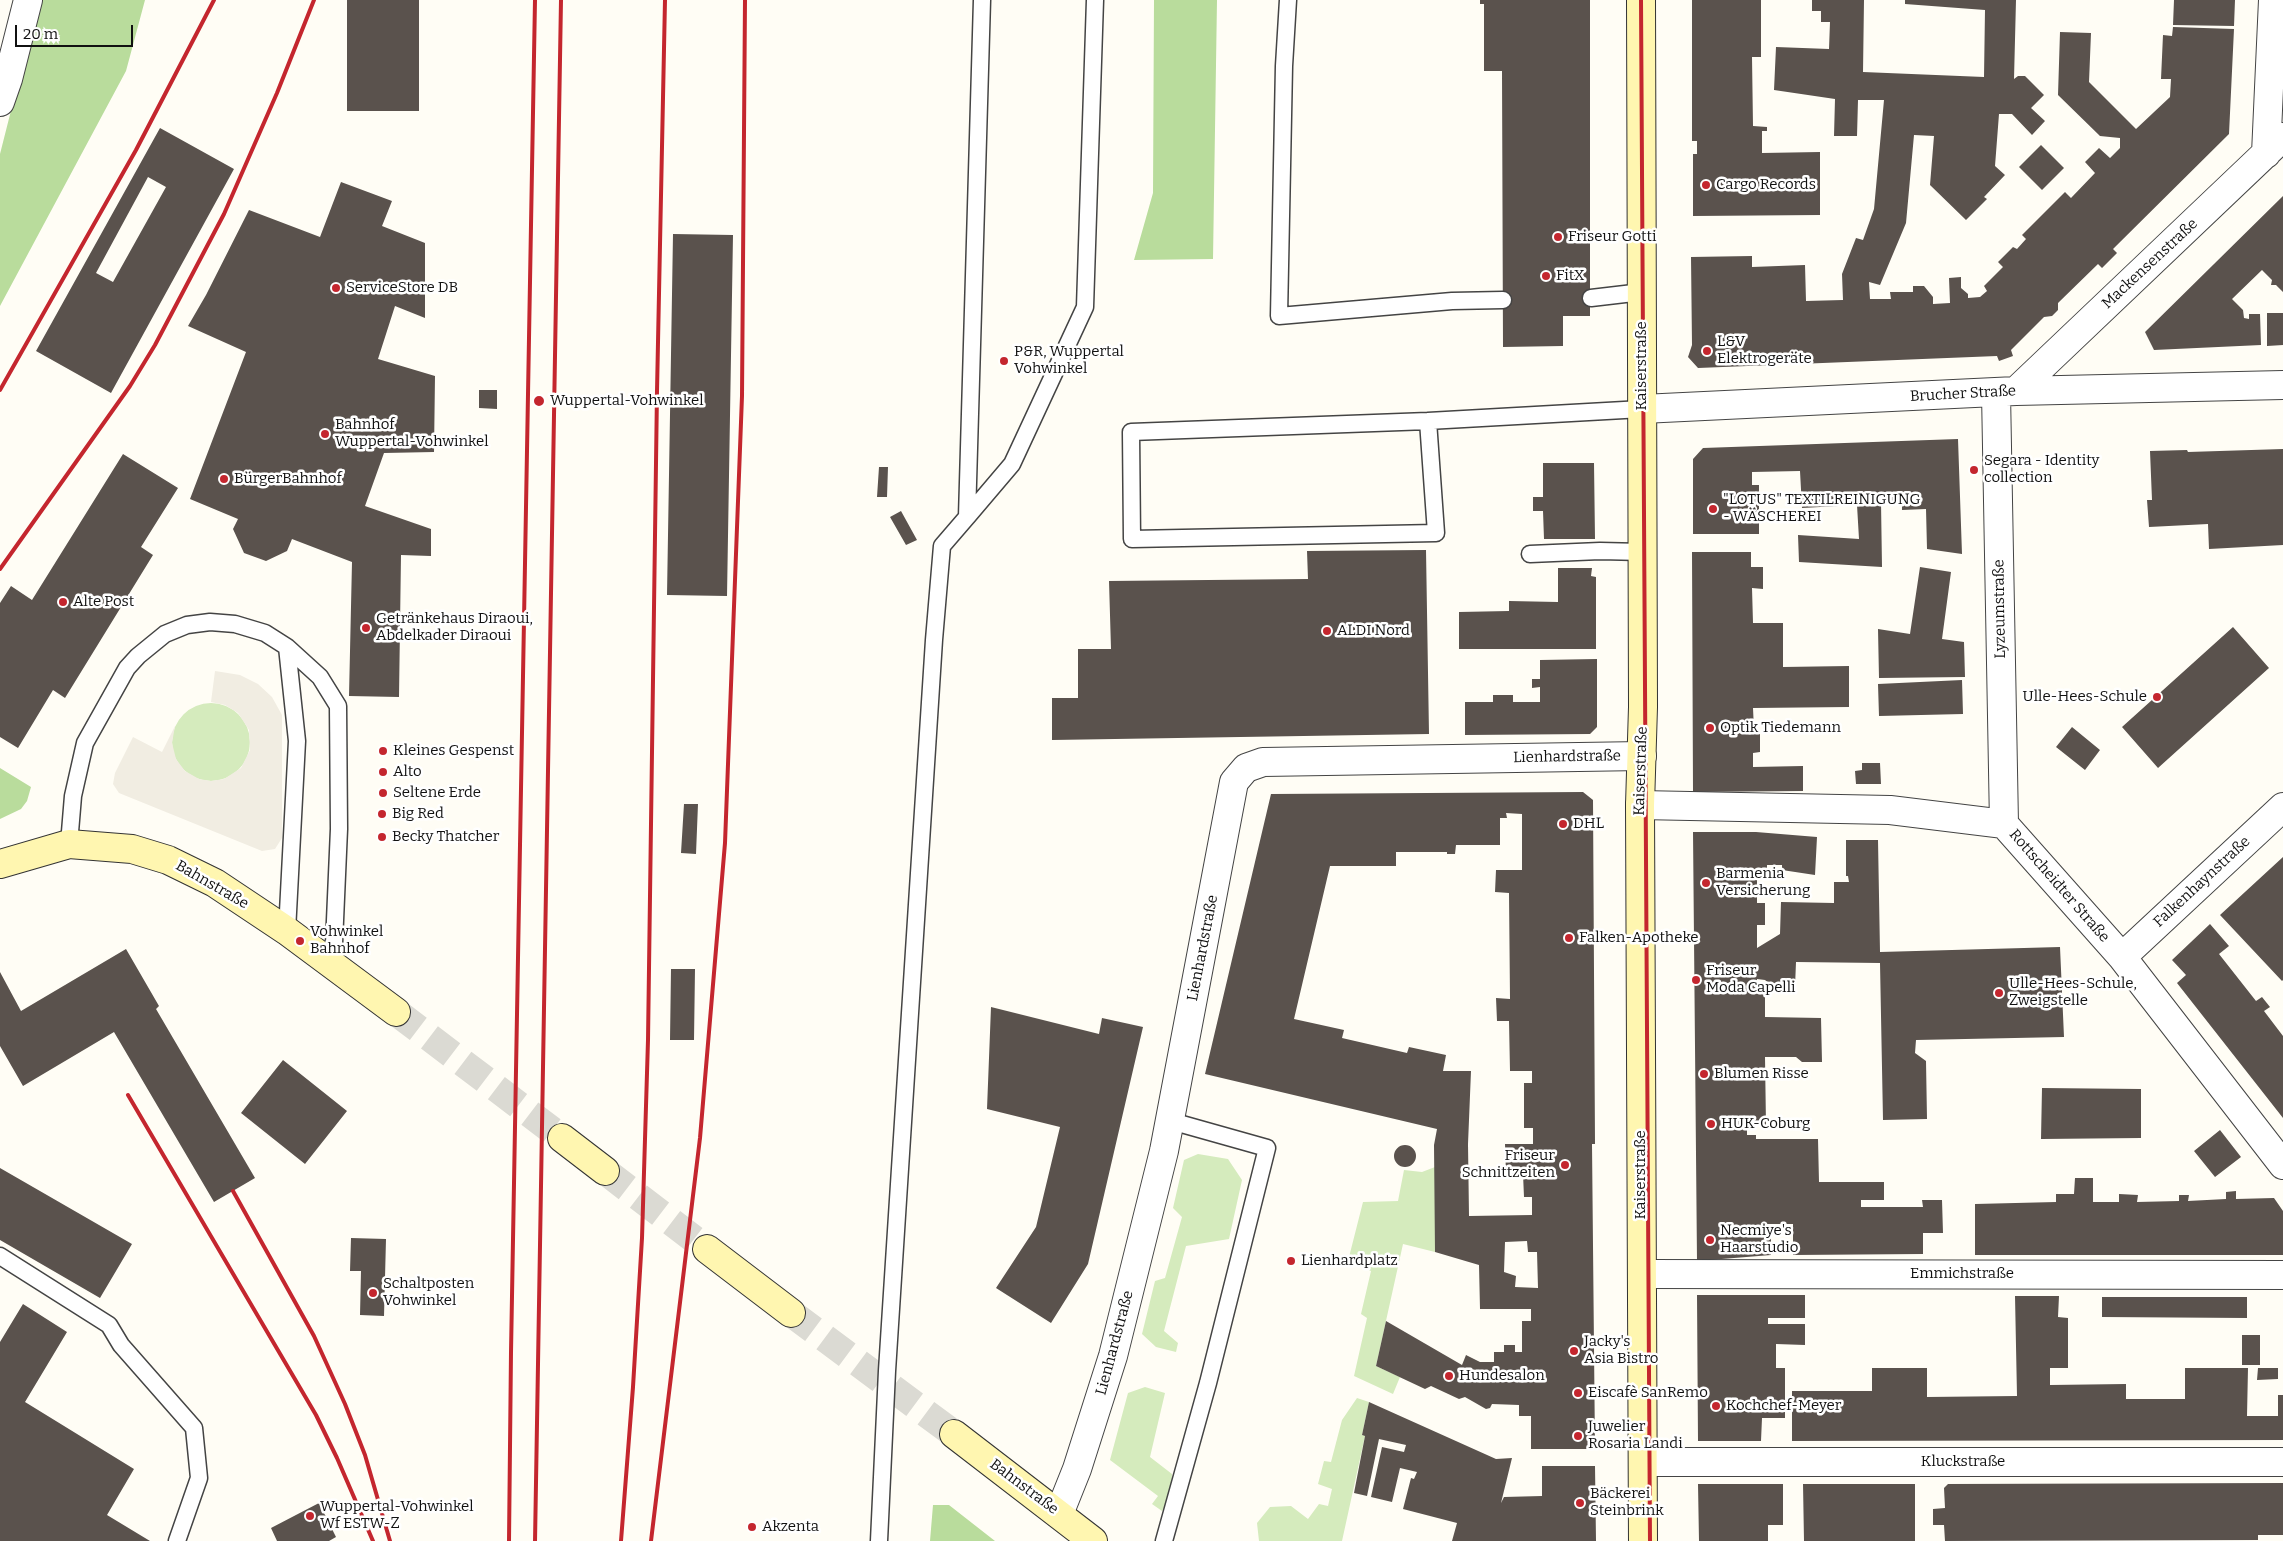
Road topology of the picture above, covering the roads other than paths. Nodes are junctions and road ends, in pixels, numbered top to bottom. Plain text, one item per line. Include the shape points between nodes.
1 (28, 0) edge
2 (982, 0) edge
3 (1095, 0) edge
4 (1288, 0) edge
5 (1641, 0) edge
6 (2272, 0) edge
7 (0, 102) edge
8 (2275, 145) edge
9 (1642, 292) junction
10 (1591, 298) dead end
11 (1503, 300) dead end
12 (2283, 385) edge
13 (2006, 392) junction
14 (1642, 409) junction
15 (1428, 421) junction
16 (967, 517) junction
17 (1643, 552) junction
18 (1530, 554) dead end
19 (287, 647) junction
20 (1642, 756) junction
21 (1640, 805) junction
22 (2283, 807) edge
23 (2004, 824) junction
24 (69, 844) junction
25 (0, 864) edge
26 (287, 931) junction
27 (2122, 957) junction
28 (333, 966) junction
29 (396, 1012) tunnel mouth
30 (1171, 1121) junction
31 (562, 1138) tunnel mouth
32 (2283, 1165) edge
33 (605, 1171) tunnel mouth
34 (707, 1249) tunnel mouth
35 (0, 1256) edge
36 (1642, 1274) junction
37 (2283, 1275) edge
38 (791, 1313) tunnel mouth
39 (954, 1434) tunnel mouth
40 (1643, 1462) junction
41 (2283, 1462) edge
42 (1059, 1514) junction
43 (177, 1541) edge
44 (879, 1541) edge
45 (1093, 1541) edge
46 (1164, 1541) edge
47 (1643, 1541) edge

1 - 7 street
2 - 16 lane
3 - 16 lane via 1085,306 1012,464
4 - 11 lane via 1279,316 1452,301
5 - 9 main road, Kaiserstraße
6 - 8 street
8 - 13 street, Mackensenstraße
9 - 10 lane
9 - 14 main road, Kaiserstraße
12 - 13 street, Brucher Straße
13 - 14 street, Brucher Straße
13 - 23 street, Lyzeumstraße
14 - 15 lane
14 - 17 main road, Kaiserstraße
15 - 15 lane via 1436,533 1132,538 1131,432
16 - 44 lane via 942,546
17 - 18 lane
17 - 20 main road, Kaiserstraße
19 - 24 lane via 264,633 235,624 210,622 186,625 152,643 127,668 85,743 73,796
19 - 26 lane via 297,741
19 - 28 lane via 320,677 338,706 339,829
20 - 21 main road, Kaiserstraße
20 - 30 street, Lienhardstraße via 1263,762 1246,768 1234,782
21 - 23 street, Rottscheidter Straße via 1890,810
21 - 36 main road, Kaiserstraße
22 - 27 street, Falkenhaynstraße
23 - 27 street, Rottscheidter Straße
24 - 25 main road, Bahnstraße
24 - 26 main road, Bahnstraße via 132,850 168,860 215,883
26 - 28 main road, Bahnstraße
27 - 32 street, Rottscheidter Straße
28 - 29 main road, Bahnstraße
30 - 42 street, Lienhardstraße via 1113,1356
30 - 46 lane via 1267,1148 1208,1383
31 - 33 main road
34 - 38 main road
35 - 43 lane via 109,1325 121,1345 194,1428 199,1478
36 - 37 street, Emmichstraße
36 - 40 main road, Kaiserstraße
39 - 42 main road, Bahnstraße
40 - 41 street, Kluckstraße
40 - 47 main road, Kaiserstraße
42 - 45 main road, Bahnstraße

